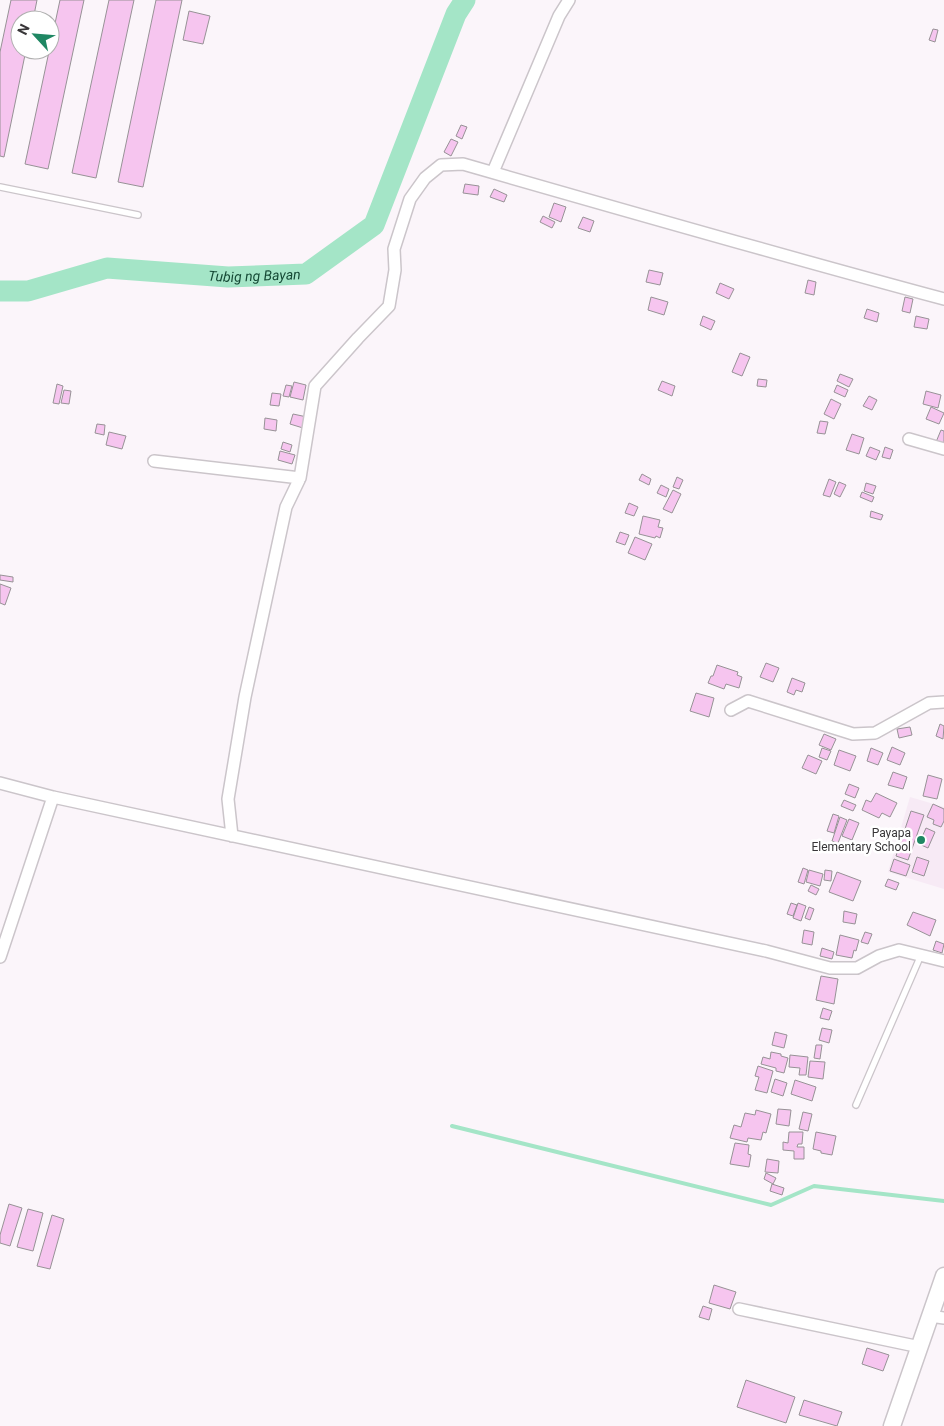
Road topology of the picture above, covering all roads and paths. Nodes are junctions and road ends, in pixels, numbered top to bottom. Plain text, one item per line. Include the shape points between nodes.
1 (569, 0) edge
2 (493, 172) junction
3 (0, 187) edge
4 (138, 215) dead end
5 (944, 298) edge
6 (909, 440) dead end
7 (944, 449) edge
8 (154, 460) dead end
9 (300, 478) junction
10 (944, 702) edge
11 (731, 710) dead end
12 (0, 783) edge
13 (53, 798) junction
14 (232, 836) junction
15 (921, 956) junction
16 (0, 957) edge
17 (944, 961) edge
18 (856, 1105) dead end
19 (944, 1276) edge
20 (739, 1309) dead end
21 (937, 1317) edge
22 (920, 1347) junction
23 (892, 1426) edge

1 - 2 street via 559,16
2 - 5 street via 764,251
2 - 9 street via 463,164 441,165 425,178 410,199 394,249 395,270 389,306 316,386
3 - 4 lane
6 - 7 street
8 - 9 street
9 - 14 street via 286,507 245,697 228,799
10 - 11 street via 929,703 875,733 853,734 748,701
12 - 13 street
13 - 14 street
13 - 16 street
14 - 15 street via 757,949 830,968 857,968 879,956 900,950
15 - 17 street
15 - 18 lane
19 - 21 main road
20 - 22 street
21 - 22 main road
22 - 23 main road

